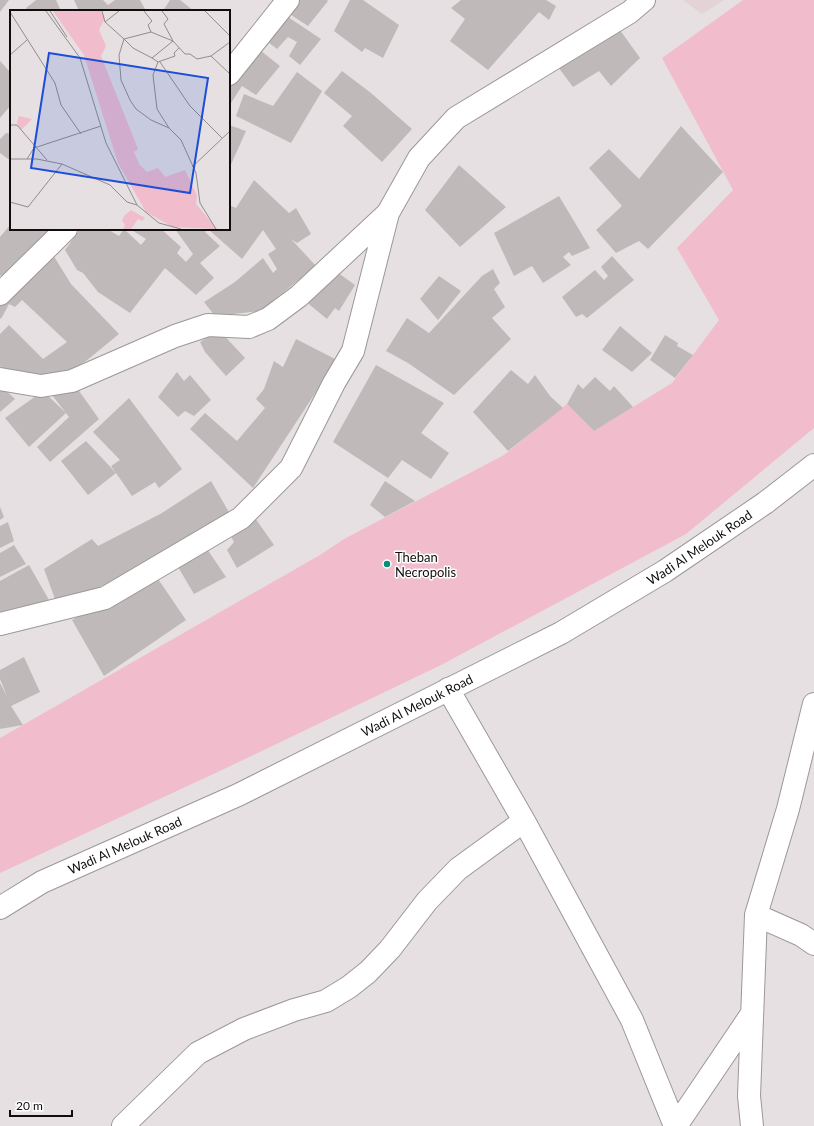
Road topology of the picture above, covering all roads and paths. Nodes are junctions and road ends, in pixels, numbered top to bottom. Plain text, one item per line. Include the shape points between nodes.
1 (288, 0) edge
2 (630, 4) edge
3 (230, 73) edge
4 (388, 213) junction
5 (65, 230) edge
6 (0, 294) edge
7 (0, 379) edge
8 (814, 465) edge
9 (0, 624) edge
10 (448, 689) junction
11 (814, 704) edge
12 (524, 821) junction
13 (0, 908) edge
14 (756, 915) junction
15 (814, 944) edge
16 (751, 1015) junction
17 (123, 1126) edge
18 (676, 1126) edge
19 (752, 1126) edge

1 - 3 street
2 - 4 street via 456,118 419,158
4 - 7 street via 299,296 268,319 255,325 208,325 175,336 72,381 41,386
4 - 9 street via 353,351 291,468 241,518 105,598
5 - 6 street
8 - 10 street, Wadi Al Melouk Road via 765,503 665,571 561,633
10 - 12 street
10 - 13 street, Wadi Al Melouk Road via 238,795 42,882
11 - 14 street via 788,809
12 - 17 street via 458,869 427,901 390,949 368,972 326,1001 244,1029 198,1052
12 - 18 street via 632,1020
14 - 15 street via 801,935
14 - 16 street
16 - 18 street
16 - 19 street via 749,1096

